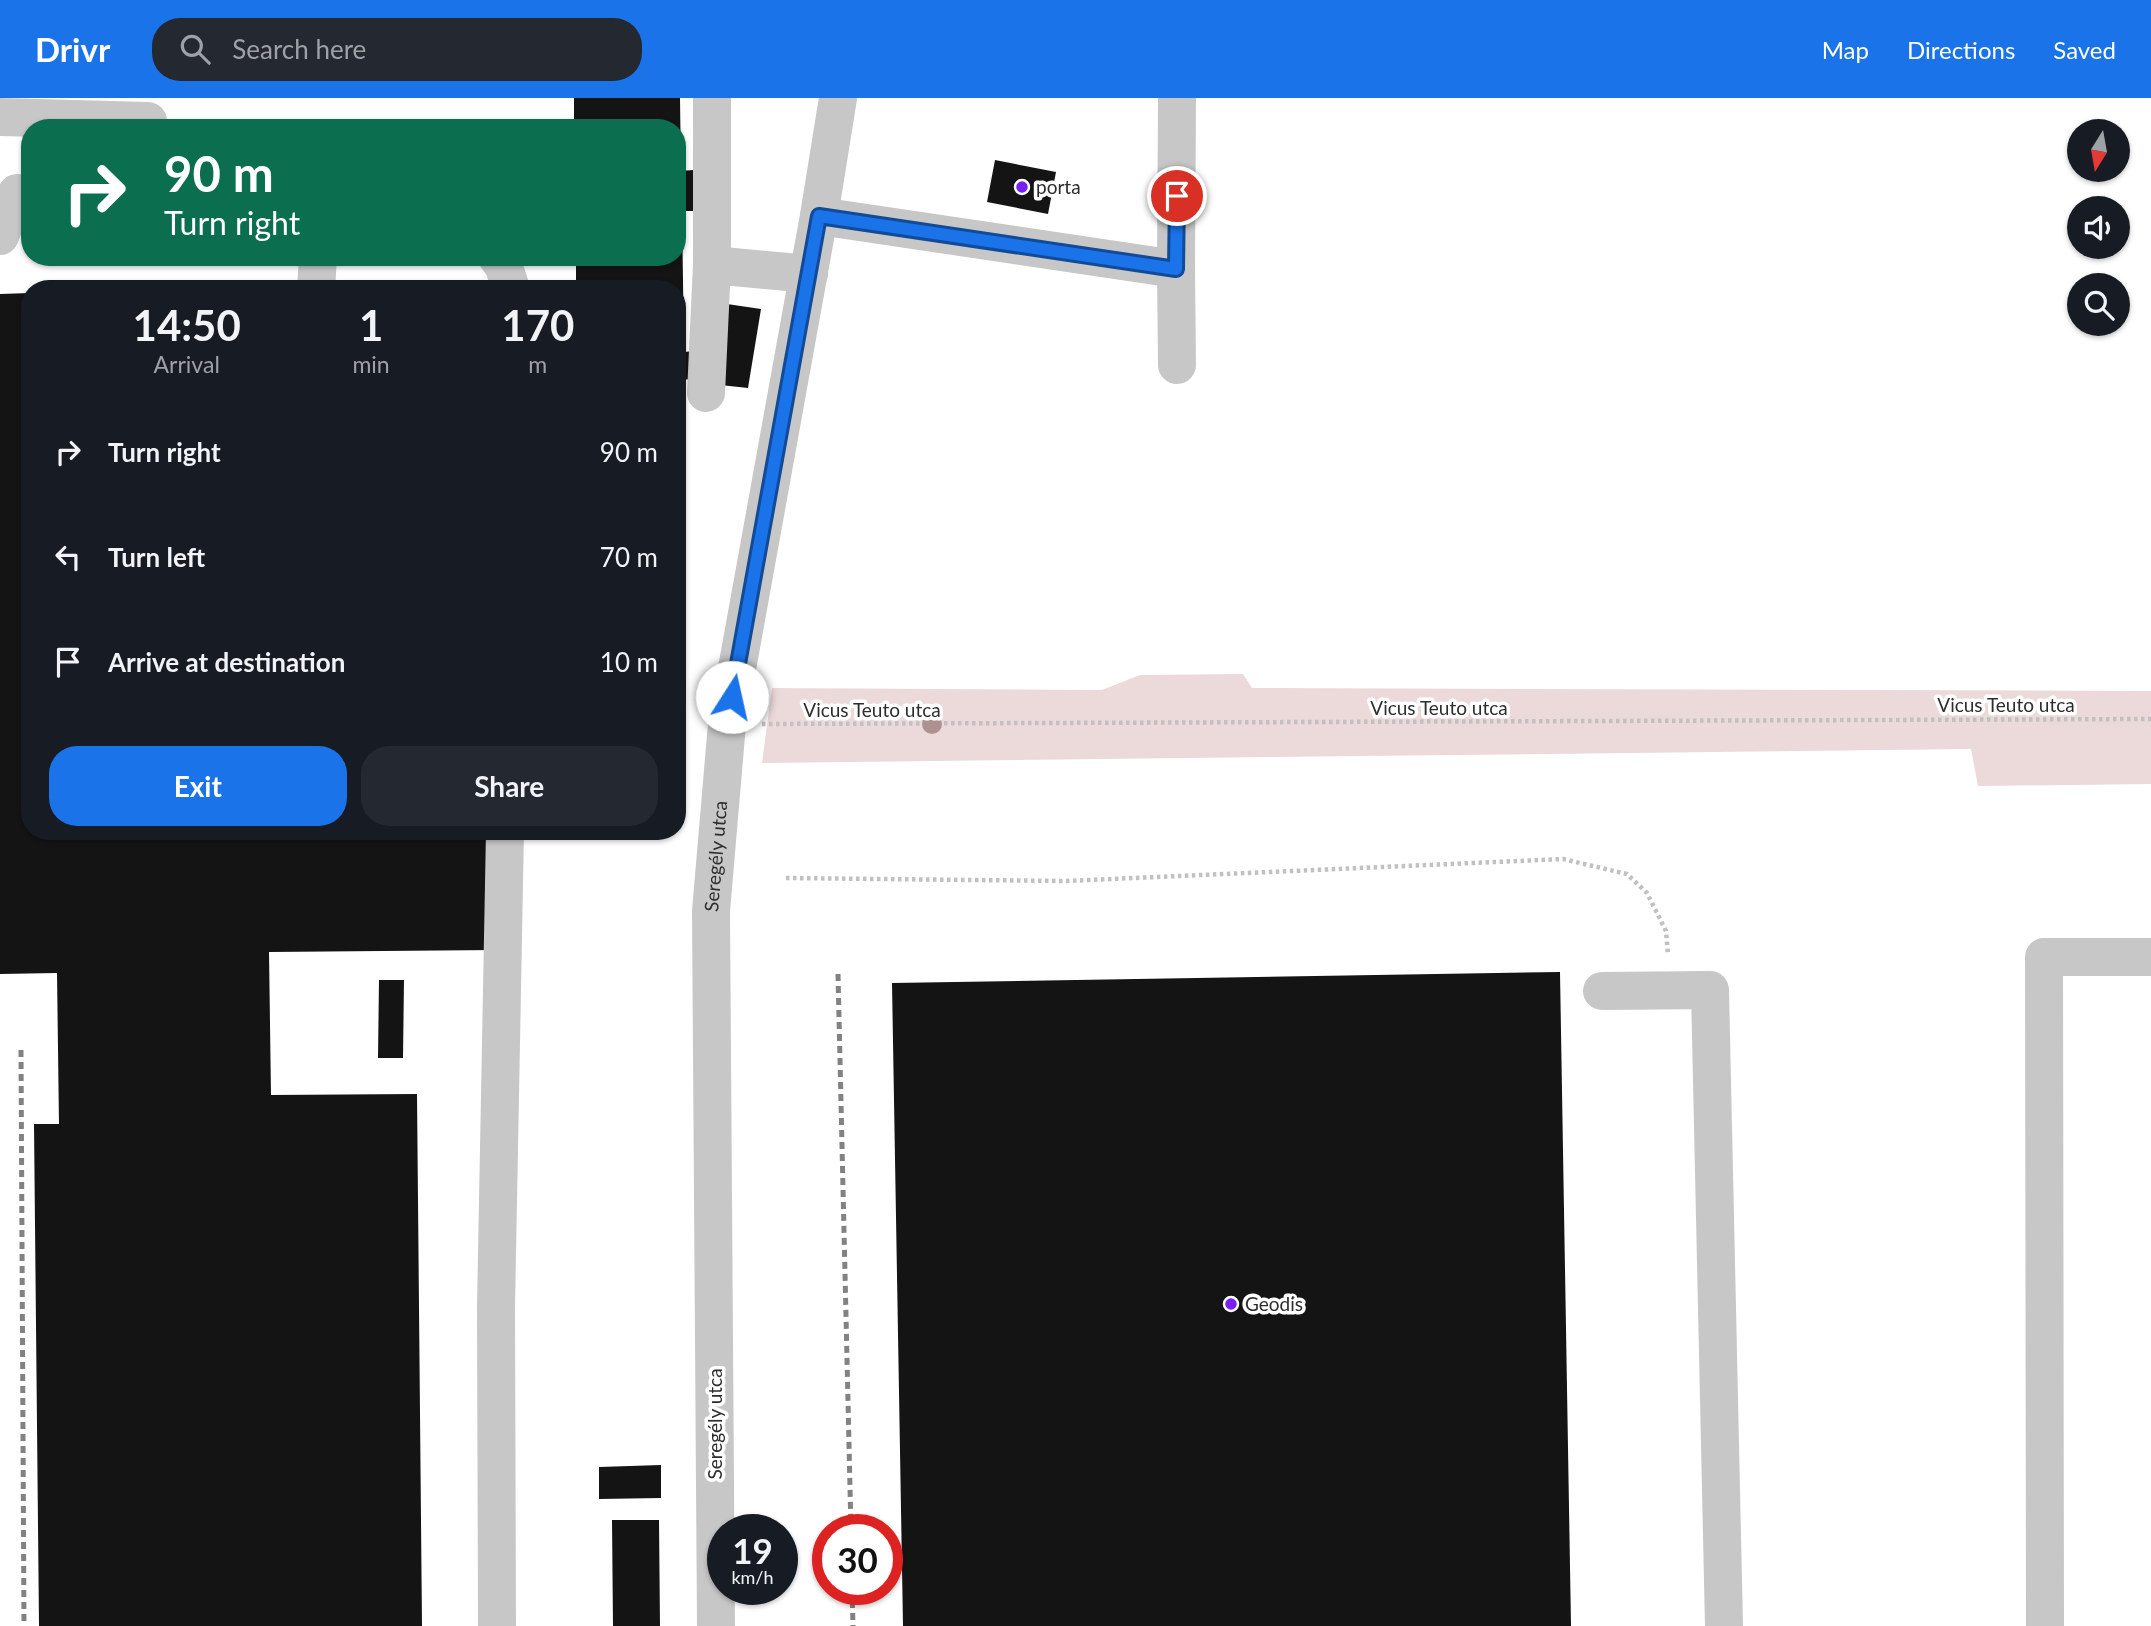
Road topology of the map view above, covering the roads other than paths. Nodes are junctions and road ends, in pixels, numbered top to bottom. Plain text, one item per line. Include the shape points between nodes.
1 (712, 98) edge
2 (838, 98) edge
3 (1177, 98) edge
4 (75, 109) edge
5 (0, 117) edge
6 (136, 119) edge
7 (15, 193) edge
8 (819, 216) junction
9 (0, 236) edge
10 (712, 265) junction
11 (1176, 269) junction
12 (808, 274) junction
13 (1177, 365) dead end
14 (706, 393) dead end
15 (505, 840) edge
16 (2151, 957) edge
17 (1602, 991) dead end
18 (497, 1626) edge
19 (716, 1626) edge
20 (1724, 1626) edge
21 (2045, 1626) edge

1 - 10 street
2 - 8 street, Seregély utca
3 - 11 street
4 - 5 street
4 - 6 street
7 - 9 street
8 - 11 street
8 - 12 street, Seregély utca
10 - 12 street
10 - 14 street
11 - 13 street
12 - 19 street, Seregély utca via 727,724 711,911
15 - 18 street via 496,1307
16 - 21 street via 2044,957
17 - 20 street via 1710,990

